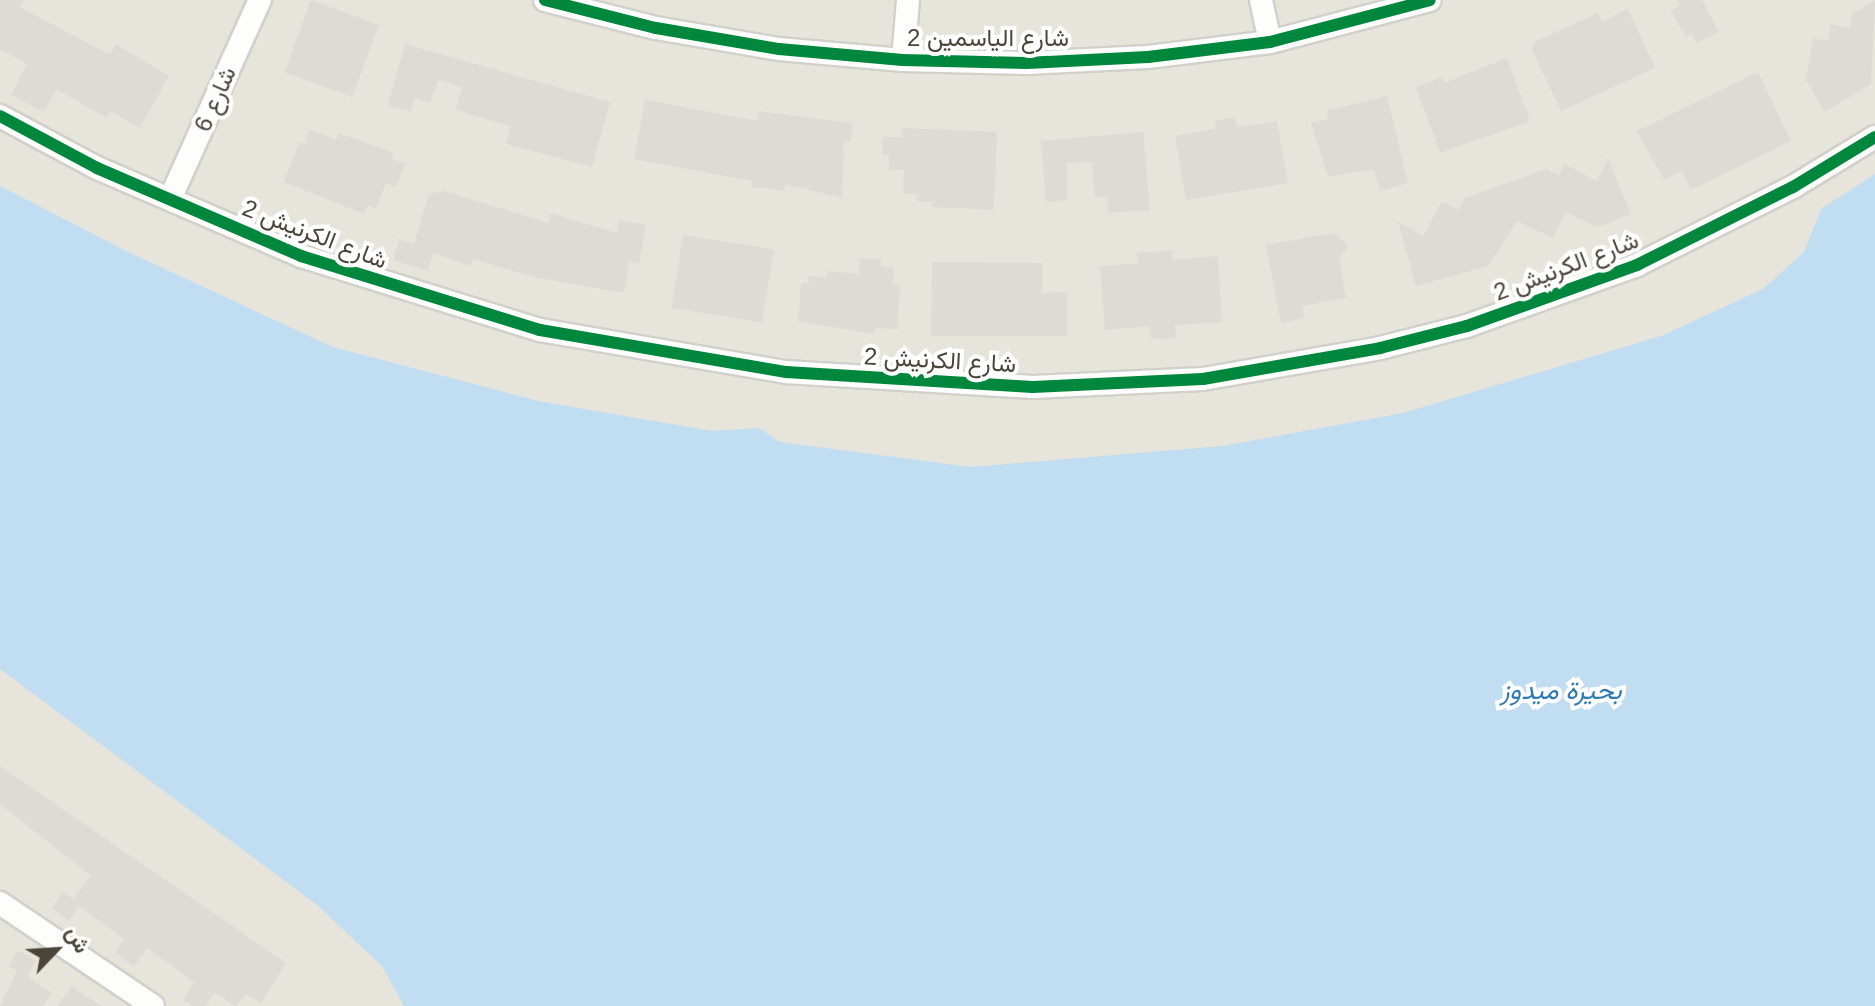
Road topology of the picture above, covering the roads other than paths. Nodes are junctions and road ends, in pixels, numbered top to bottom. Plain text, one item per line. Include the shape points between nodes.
1 (260, 0) edge
2 (545, 0) edge
3 (908, 0) edge
4 (1261, 0) edge
5 (1430, 0) edge
6 (1270, 42) junction
7 (903, 60) junction
8 (0, 116) edge
9 (1875, 137) edge
10 (170, 199) junction
11 (0, 903) edge
12 (153, 1006) edge

1 - 10 street, شارع 6
2 - 7 street, شارع الياسمين 2 via 702,36
3 - 7 street
4 - 6 street
5 - 6 street, شارع الياسمين 2
6 - 7 street, شارع الياسمين 2 via 1148,57 1026,63
8 - 10 street, شارع الكرنيش 2 via 74,157
9 - 10 street, شارع الكرنيش 2 via 1793,187 1637,265 1481,321 1292,366 1112,385 870,379 622,347 540,330 380,284
11 - 12 street

